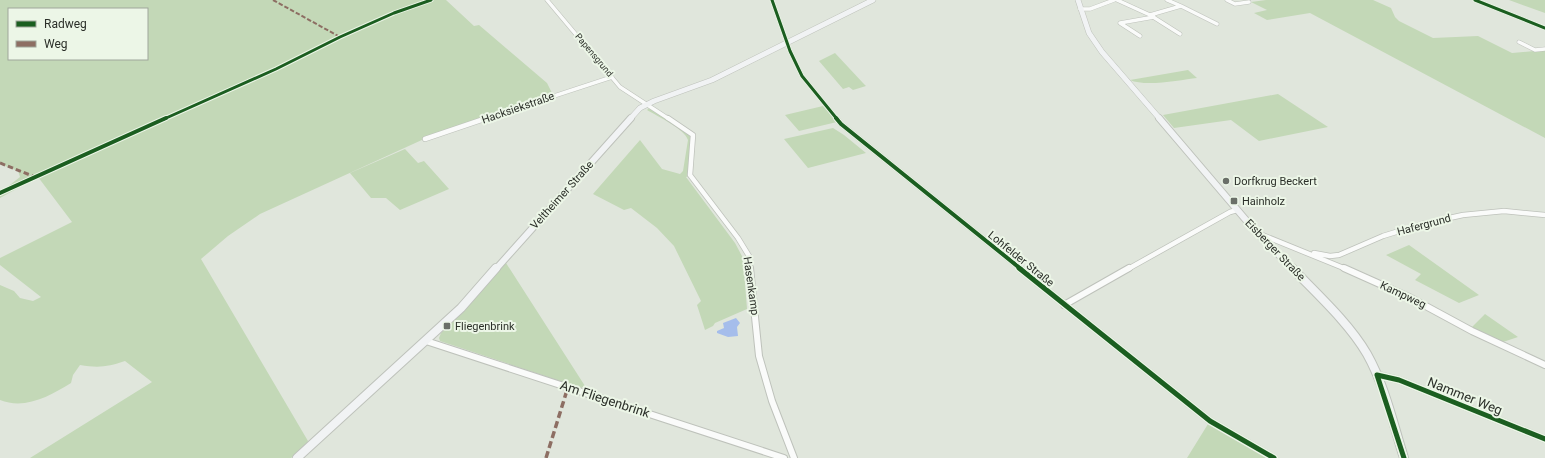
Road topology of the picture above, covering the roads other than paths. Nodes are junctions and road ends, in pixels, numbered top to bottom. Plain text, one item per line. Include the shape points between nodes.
1 (547, 0) edge
2 (772, 0) edge
3 (873, 0) edge
4 (1078, 0) edge
5 (1116, 0) edge
6 (1167, 0) edge
7 (1227, 0) edge
8 (1474, 0) edge
9 (1249, 2) dead end
10 (1181, 6) junction
11 (1080, 9) junction
12 (1152, 16) junction
13 (1217, 24) dead end
14 (1545, 28) edge
15 (1180, 34) dead end
16 (1140, 36) dead end
17 (1519, 42) dead end
18 (788, 43) junction
19 (1545, 49) edge
20 (612, 77) junction
21 (645, 104) junction
22 (425, 139) dead end
23 (1237, 210) junction
24 (1545, 215) edge
25 (1257, 233) junction
26 (1307, 252) junction
27 (1064, 305) junction
28 (426, 341) junction
29 (1545, 366) edge
30 (1376, 375) junction
31 (1545, 439) edge
32 (297, 458) edge
33 (784, 458) edge
34 (794, 458) edge
35 (1274, 458) edge
36 (1404, 458) edge

1 - 20 street, Papensgrund
2 - 18 street, Lohfelder Straße
3 - 18 main road, Veltheimer Straße
4 - 11 main road, Eisberger Straße
5 - 11 street via 1090,9
5 - 12 street
6 - 10 street
7 - 9 street via 1235,4
8 - 14 street
10 - 12 street
10 - 13 street
11 - 23 main road, Eisberger Straße via 1089,33 1102,52
12 - 15 street
12 - 16 street via 1120,23
17 - 19 street via 1536,50
18 - 21 main road, Veltheimer Straße via 705,84
18 - 27 street, Lohfelder Straße via 802,76 841,124
20 - 21 street, Papensgrund via 620,87
20 - 22 street, Hacksiekstraße
21 - 28 main road, Veltheimer Straße via 461,308
21 - 34 street, Hasenkamp via 693,135 690,174 749,256 759,356 772,401
23 - 25 main road, Eisberger Straße
23 - 27 street
24 - 26 street, Hafergrund via 1510,210 1451,217 1381,236 1341,254 1331,256
25 - 26 street, Kampweg
25 - 30 main road, Eisberger Straße via 1337,315 1366,354
26 - 29 street, Kampweg via 1411,298
27 - 35 street, Lohfelder Straße via 1204,416
28 - 32 main road, Veltheimer Straße
28 - 33 street, Am Fliegenbrink
30 - 31 street, Nammer Weg via 1398,380
30 - 36 main road, Eisberger Straße

